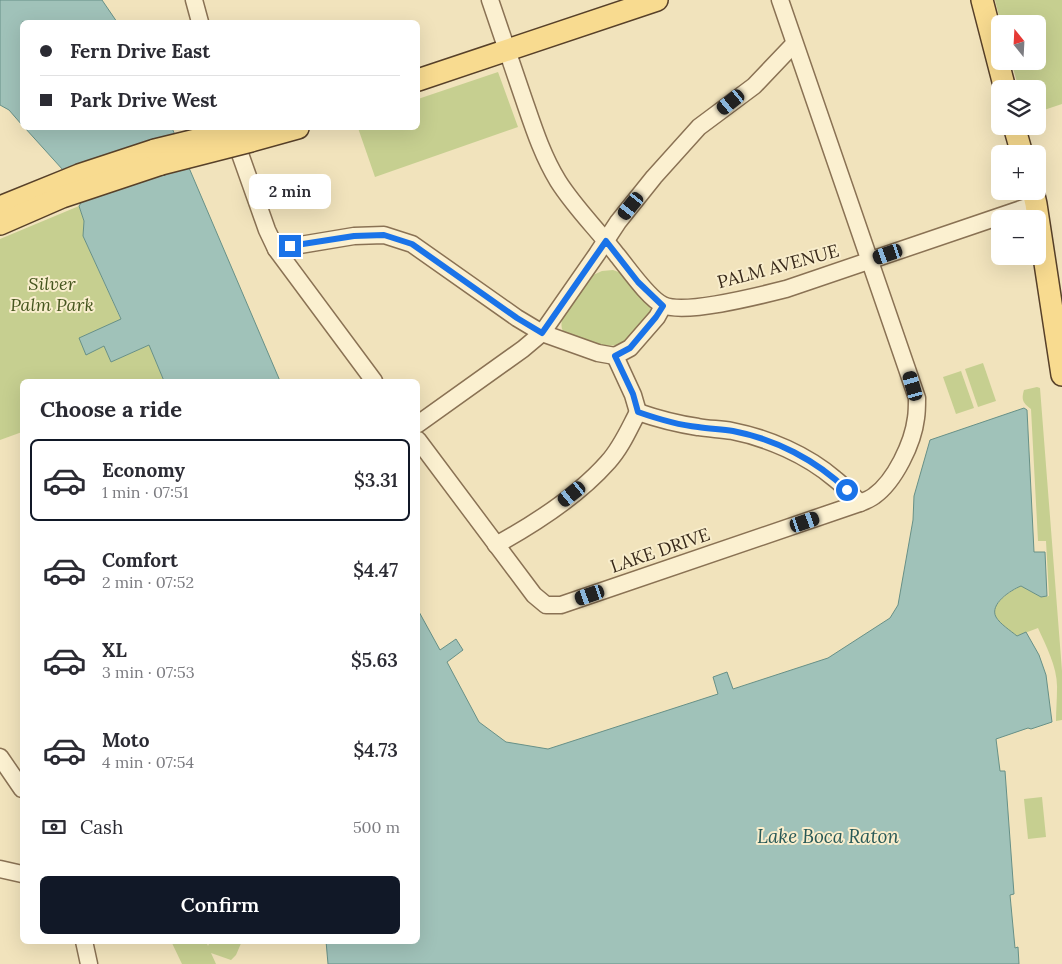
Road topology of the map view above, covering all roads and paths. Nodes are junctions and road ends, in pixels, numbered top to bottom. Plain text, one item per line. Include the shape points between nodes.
1 (194, 0) edge
2 (490, 0) edge
3 (657, 0) edge
4 (780, 0) edge
5 (982, 0) edge
6 (199, 20) edge
7 (794, 44) junction
8 (507, 50) junction
9 (420, 79) edge
10 (1003, 80) edge
11 (279, 130) edge
12 (241, 134) edge
13 (1029, 200) edge
14 (1034, 200) edge
15 (0, 218) edge
16 (606, 241) junction
17 (276, 249) junction
18 (870, 260) junction
19 (663, 306) junction
20 (542, 333) junction
21 (615, 356) junction
22 (1062, 376) edge
23 (373, 379) edge
24 (638, 412) junction
25 (420, 423) edge
26 (420, 443) edge
27 (860, 503) junction
28 (496, 545) junction
29 (0, 757) edge
30 (20, 786) edge
31 (0, 869) edge
32 (20, 874) edge
33 (85, 944) edge
34 (89, 964) edge

1 - 6 street
2 - 8 street
3 - 8 main road
4 - 7 street, LAKE DRIVE
5 - 10 main road
7 - 16 street via 754,86 699,127 654,177
7 - 18 street, LAKE DRIVE
8 - 9 main road
8 - 16 street via 548,163 567,194
11 - 12 main road
12 - 15 main road, bridge via 155,150 79,175
12 - 17 street via 267,230
13 - 18 street, PALM AVENUE
14 - 22 main road
16 - 19 street via 638,282
16 - 20 street
17 - 20 street via 354,236 384,235 412,244
17 - 23 street
18 - 19 street, PALM AVENUE via 761,296 701,307
18 - 27 street, LAKE DRIVE via 916,398 916,418 904,455 889,482 874,496
19 - 21 street via 630,348
20 - 21 street
20 - 25 street
21 - 24 street
24 - 27 street via 698,427 731,430 779,445 834,478
24 - 28 street via 602,468 555,508
26 - 28 street, LAKE DRIVE
27 - 28 street, LAKE DRIVE via 561,604 546,605 534,596
29 - 30 street
31 - 32 street
33 - 34 street

